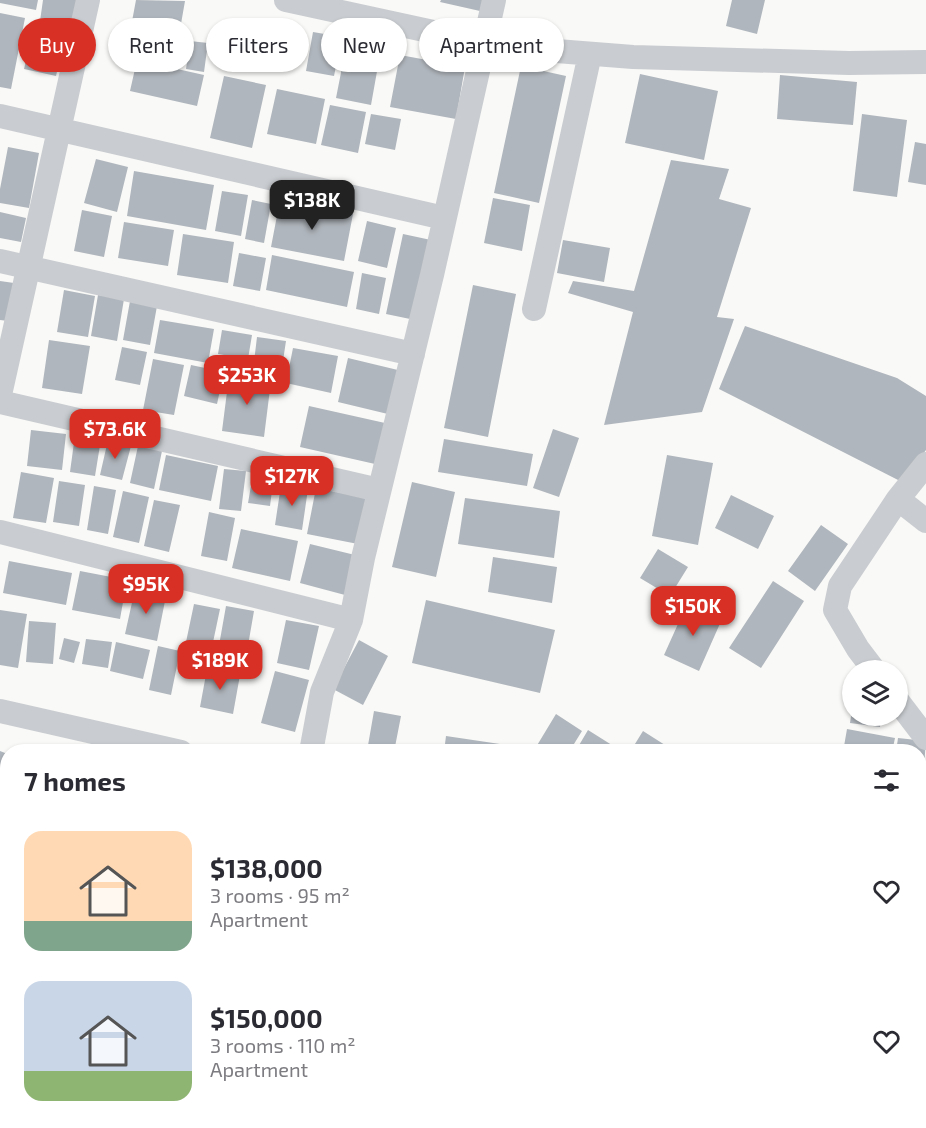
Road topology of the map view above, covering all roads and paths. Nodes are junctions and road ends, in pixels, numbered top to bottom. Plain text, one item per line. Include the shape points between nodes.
1 (88, 0) edge
2 (286, 0) edge
3 (494, 0) edge
4 (490, 18) edge
5 (419, 29) edge
6 (564, 52) edge
7 (590, 54) junction
8 (926, 62) edge
9 (477, 72) edge
10 (0, 116) edge
11 (59, 130) junction
12 (444, 218) junction
13 (0, 261) edge
14 (28, 268) junction
15 (534, 309) dead end
16 (412, 354) junction
17 (0, 395) edge
18 (0, 402) edge
19 (926, 464) edge
20 (379, 490) junction
21 (898, 499) junction
22 (926, 521) edge
23 (0, 532) edge
24 (351, 620) junction
25 (866, 660) edge
26 (0, 711) edge
27 (908, 714) edge
28 (926, 738) edge
29 (146, 744) edge
30 (312, 744) edge

1 - 11 street
2 - 5 street
3 - 4 street
6 - 7 street
7 - 8 street
7 - 15 street
9 - 12 street
10 - 11 street
11 - 12 street
11 - 14 street
12 - 16 street
13 - 14 street
14 - 16 street
14 - 17 street
16 - 20 street
18 - 20 street
19 - 21 street
20 - 24 street
21 - 22 street
21 - 25 street via 840,586 836,610
23 - 24 street
24 - 30 street via 322,692
26 - 29 street
27 - 28 street

